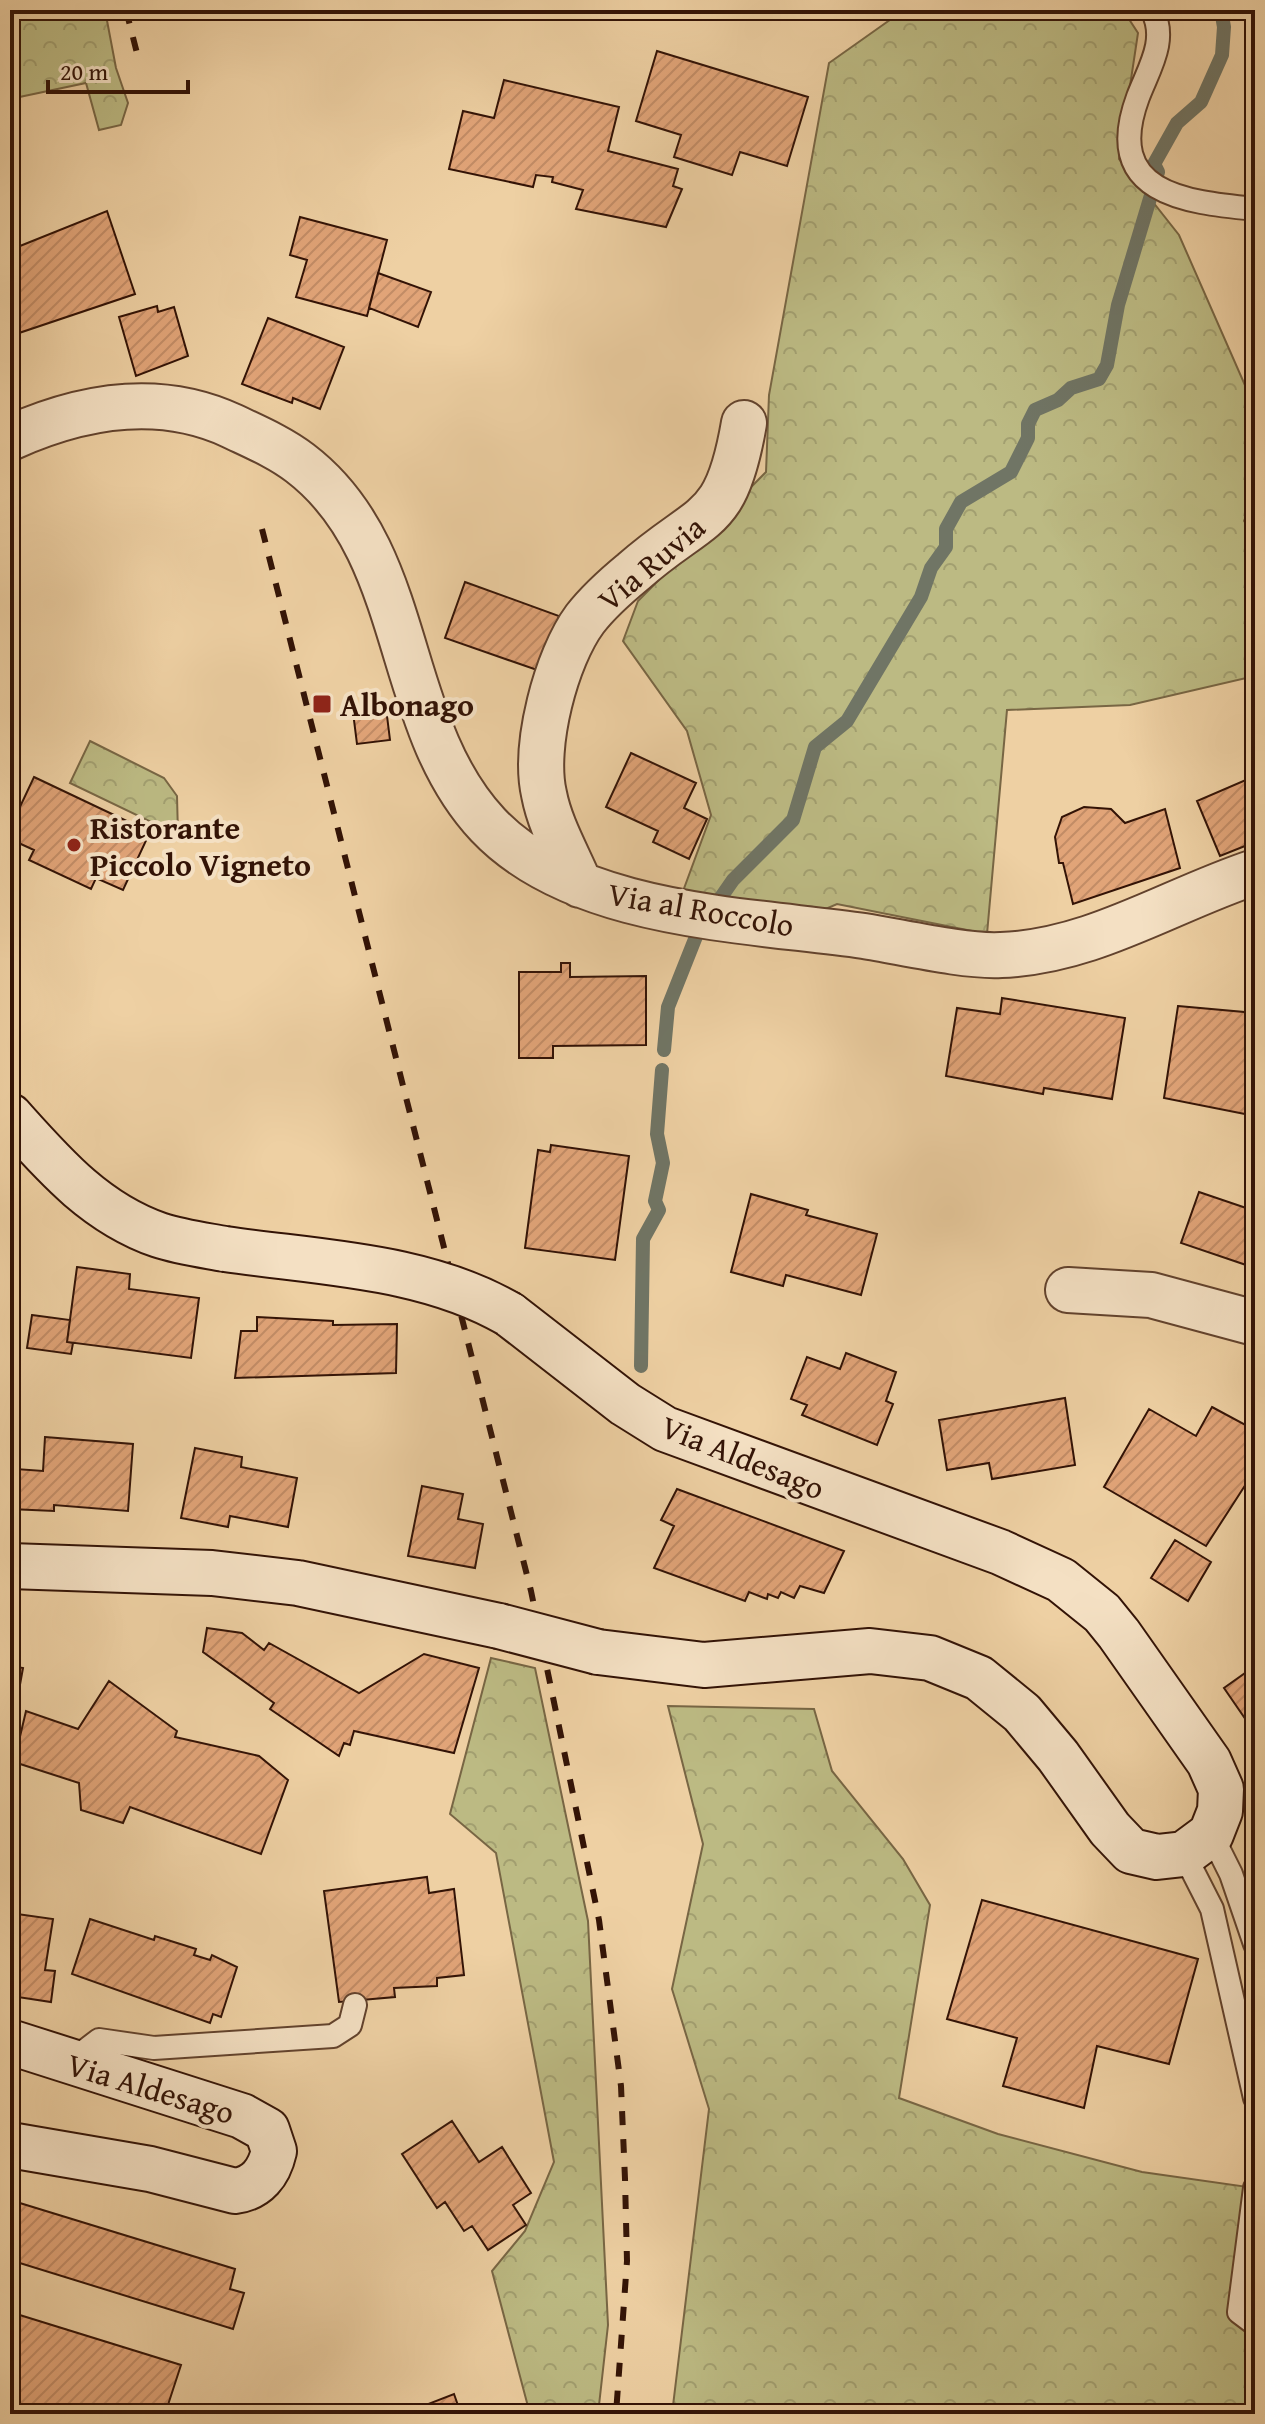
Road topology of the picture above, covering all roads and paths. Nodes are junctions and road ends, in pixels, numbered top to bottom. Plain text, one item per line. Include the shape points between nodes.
1 (1152, 10) edge
2 (1255, 209) edge
3 (744, 423) dead end
4 (10, 438) edge
5 (1255, 872) edge
6 (580, 885) junction
7 (10, 1116) edge
8 (1068, 1290) dead end
9 (1255, 1323) edge
10 (10, 1566) edge
11 (1197, 1844) junction
12 (1255, 1944) edge
13 (355, 2005) dead end
14 (10, 2042) edge
15 (69, 2063) junction
16 (1255, 2098) edge
17 (10, 2145) edge
18 (1255, 2188) edge
19 (1255, 2324) edge

1 - 2 lane via 1158,21 1157,52 1136,100 1131,141 1141,174 1157,190 1186,200
3 - 6 street, Via Ruvia via 736,467 717,506 607,595 584,620 558,673 542,747 543,790
4 - 6 street, Via al Roccolo via 72,414 148,405 223,422 299,462 346,510 376,562 436,744 461,791 515,849
5 - 6 street, Via al Roccolo via 1090,940 999,956 679,911
7 - 11 street, Via Aldesago, bridge via 78,1189 157,1234 424,1277 476,1295 665,1429 1038,1567 1082,1595 1119,1634 1209,1762 1221,1801
8 - 9 street via 1151,1295
10 - 11 street, bridge via 212,1573 298,1583 598,1652 704,1665 870,1651 930,1658 979,1678 1022,1713 1131,1851 1157,1857
11 - 12 lane via 1231,1874
11 - 16 lane
13 - 15 lane via 350,2025 333,2036 154,2048 99,2040
14 - 15 street, Via Aldesago
15 - 17 street, Via Aldesago via 257,2123 272,2140 268,2170 253,2186 235,2191 150,2169
18 - 19 lane via 1239,2312

